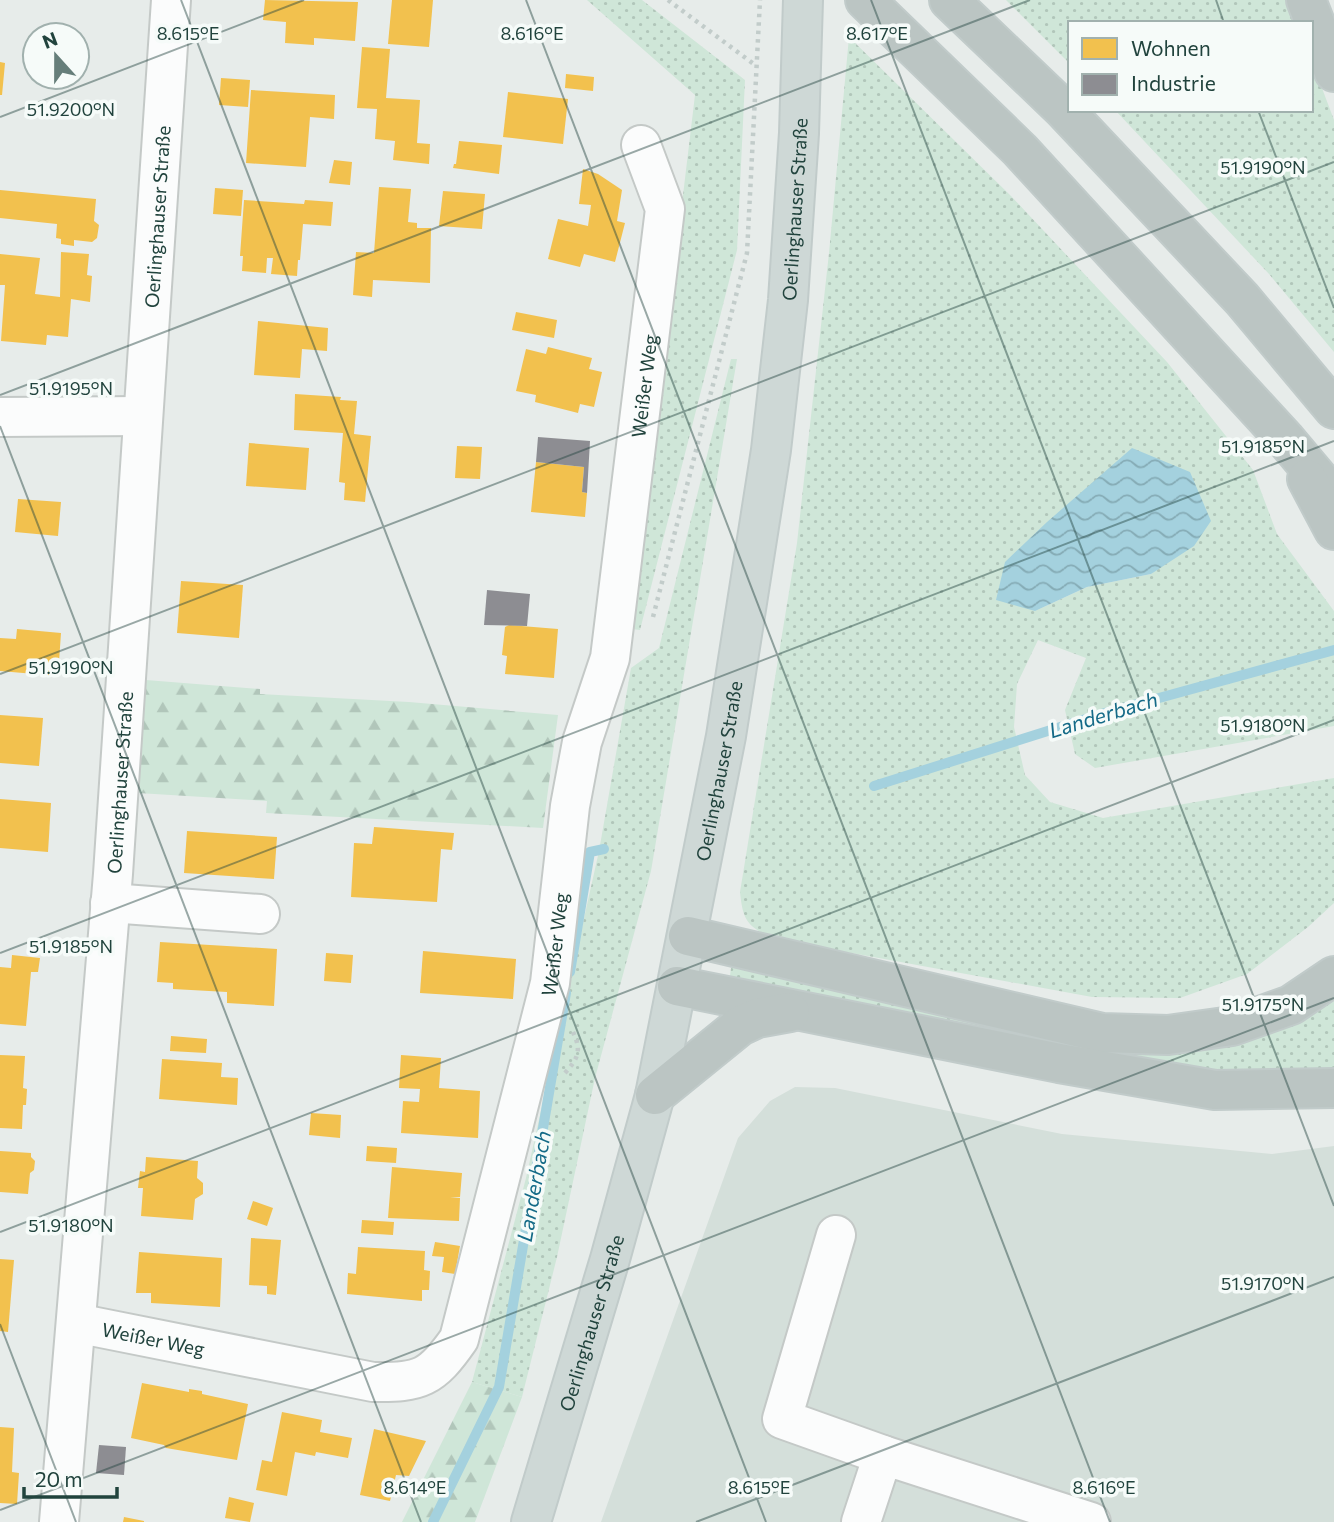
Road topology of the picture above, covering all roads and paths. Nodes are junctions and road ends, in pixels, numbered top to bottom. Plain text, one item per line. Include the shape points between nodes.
1 (171, 0) edge
2 (668, 0) edge
3 (760, 0) edge
4 (803, 0) edge
5 (865, 0) edge
6 (949, 0) edge
7 (1306, 0) edge
8 (756, 65) junction
9 (1334, 72) edge
10 (641, 145) dead end
11 (1334, 409) edge
12 (142, 416) junction
13 (0, 417) edge
14 (1286, 440) junction
15 (1334, 497) edge
16 (1334, 530) edge
17 (650, 629) dead end
18 (110, 903) junction
19 (260, 914) dead end
20 (688, 936) junction
21 (1334, 976) edge
22 (677, 986) junction
23 (798, 1010) junction
24 (564, 1028) dead end
25 (565, 1073) dead end
26 (1334, 1088) edge
27 (654, 1095) junction
28 (836, 1235) dead end
29 (76, 1323) junction
30 (883, 1455) junction
31 (59, 1522) edge
32 (531, 1522) edge
33 (861, 1522) edge
34 (1091, 1522) edge

1 - 12 street, Oerlinghauser Straße
2 - 8 path
3 - 8 path
4 - 20 main road, Oerlinghauser Straße via 788,300 771,450 726,737
5 - 14 highway via 1020,150
6 - 11 highway via 1072,119 1242,299
7 - 9 highway
8 - 17 path via 747,253
10 - 29 street, Weißer Weg via 665,209 610,658 582,742 570,806 550,983 459,1339 429,1374 403,1382 373,1382
12 - 13 street
12 - 18 street, Oerlinghauser Straße
14 - 15 highway
14 - 16 highway
18 - 19 street
18 - 29 street, Oerlinghauser Straße
20 - 21 highway via 1102,1033 1168,1035 1232,1026 1290,1005
20 - 22 main road, Oerlinghauser Straße
22 - 23 highway
22 - 27 main road, Oerlinghauser Straße
23 - 26 highway via 1215,1090
23 - 27 highway via 740,1026
24 - 25 path via 572,1030 578,1043 578,1059
27 - 32 main road, Oerlinghauser Straße
28 - 30 street via 782,1419
29 - 31 street, Oerlinghauser Straße
30 - 33 street
30 - 34 street

